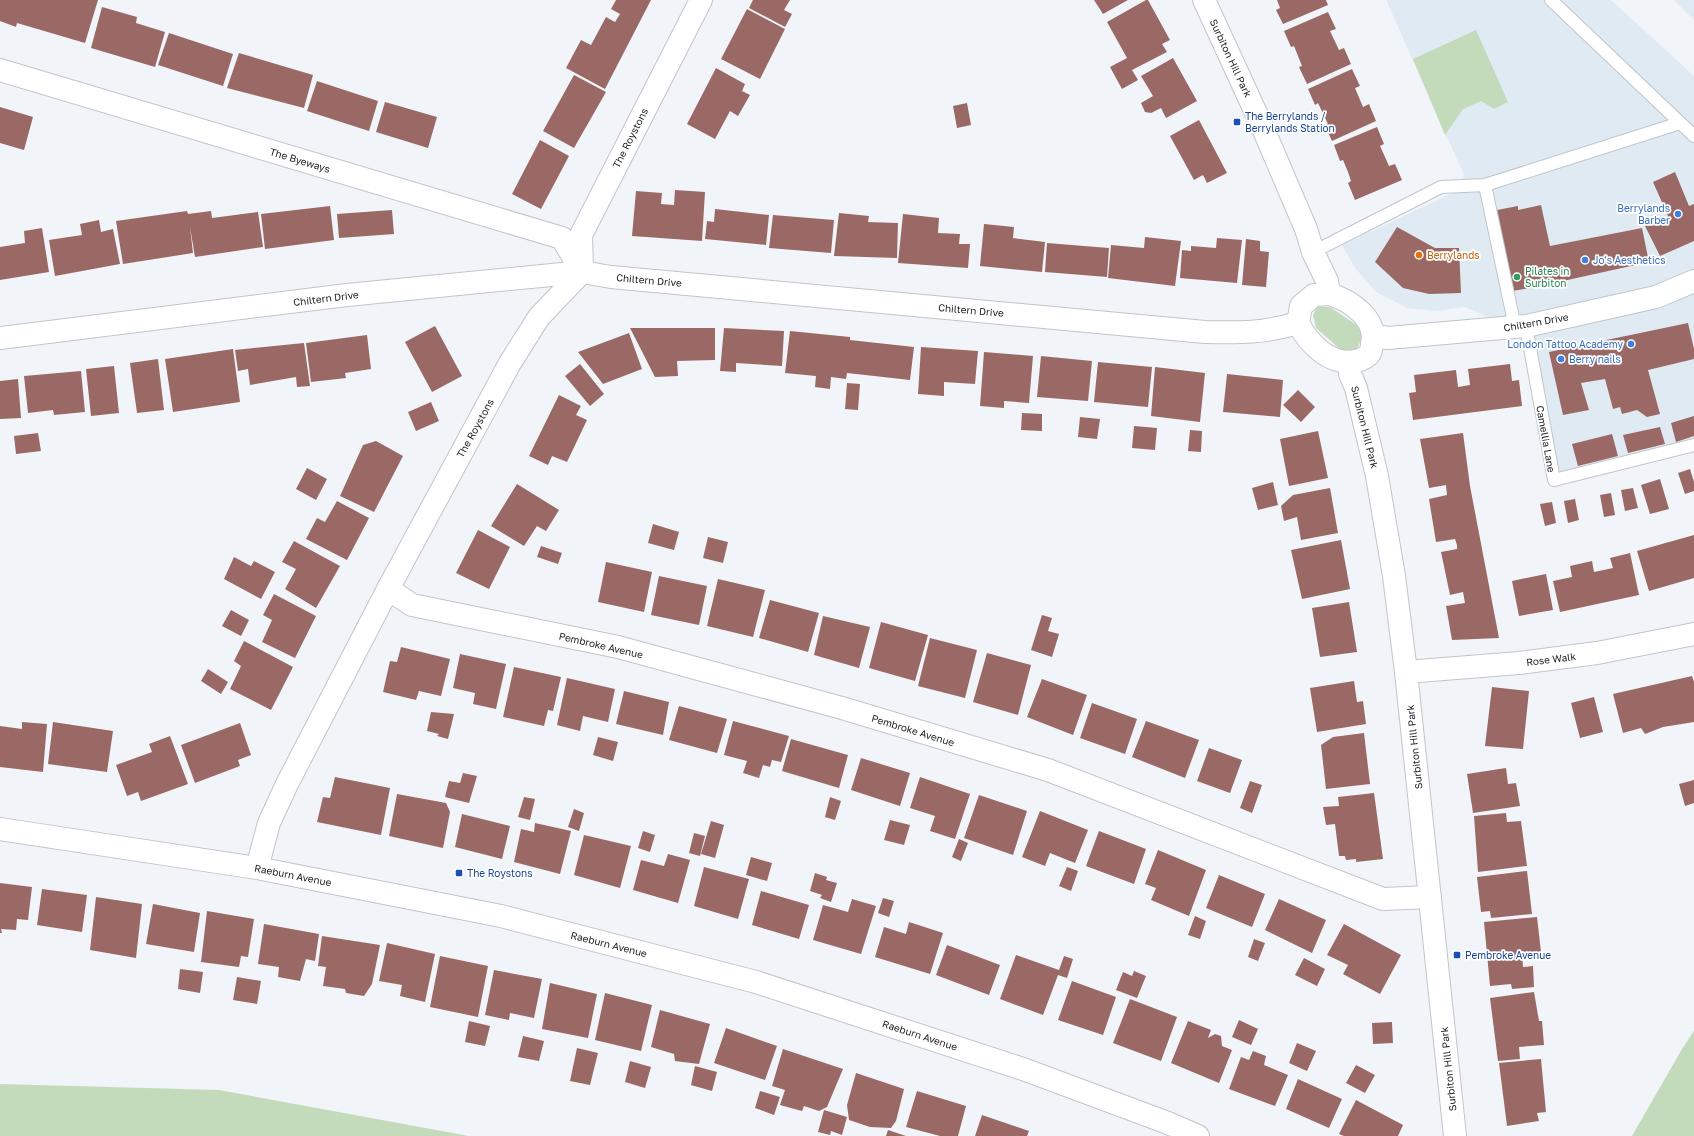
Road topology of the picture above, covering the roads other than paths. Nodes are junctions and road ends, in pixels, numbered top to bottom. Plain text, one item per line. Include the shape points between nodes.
1 (701, 0) edge
2 (1204, 0) edge
3 (1551, 0) edge
4 (0, 70) edge
5 (1680, 123) junction
6 (1694, 136) edge
7 (1485, 185) junction
8 (1313, 252) junction
9 (582, 272) junction
10 (1694, 281) edge
11 (1329, 294) junction
12 (1298, 323) junction
13 (1520, 326) junction
14 (1374, 336) junction
15 (0, 338) edge
16 (1351, 362) junction
17 (1694, 445) edge
18 (388, 589) junction
19 (1694, 634) edge
20 (1406, 672) junction
21 (0, 829) edge
22 (257, 868) junction
23 (1430, 897) junction
24 (1198, 1136) edge
25 (1455, 1136) edge

1 - 9 street, The Roystons via 581,235
2 - 8 street, Surbiton Hill Park via 1262,126 1306,229
3 - 5 lane
4 - 9 street, The Byeways via 562,238
5 - 6 lane
5 - 7 lane
7 - 8 lane via 1441,186
7 - 13 lane
8 - 11 street, Surbiton Hill Park via 1327,281
9 - 12 street, Chiltern Drive via 611,277 1204,332 1240,333 1273,330
9 - 15 street, Chiltern Drive via 347,295
9 - 18 street, The Roystons via 538,317 510,363
10 - 13 street, Chiltern Drive via 1656,297
11 - 12 street via 1314,295 1300,306
11 - 14 street via 1339,297 1364,315 1371,324
12 - 16 street via 1318,349 1332,358
13 - 14 street, Chiltern Drive via 1388,338
13 - 17 lane, Camellia Lane via 1554,480
14 - 16 street via 1370,352 1361,360
16 - 20 street, Surbiton Hill Park via 1350,374 1377,476 1394,576
18 - 22 street, The Roystons via 269,823
18 - 23 street, Pembroke Avenue via 412,605 618,647 842,708 1048,770 1383,899
19 - 20 street, Rose Walk via 1596,653 1519,663
20 - 23 street, Surbiton Hill Park
21 - 22 street, Raeburn Avenue
22 - 24 street, Raeburn Avenue via 501,916 756,982 1023,1069
23 - 25 street, Surbiton Hill Park

